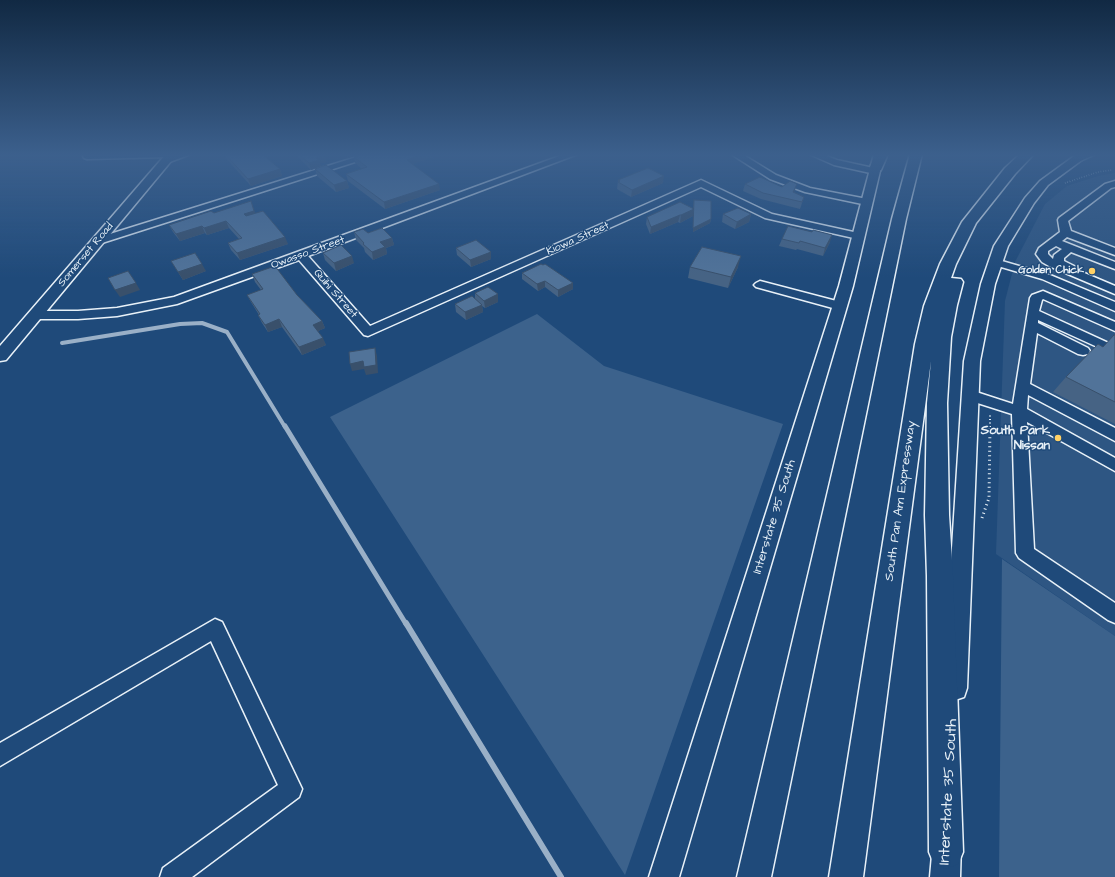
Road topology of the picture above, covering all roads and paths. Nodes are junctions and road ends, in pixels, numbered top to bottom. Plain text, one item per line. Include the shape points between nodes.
1 (137, 195) edge
2 (245, 195) edge
3 (464, 195) edge
4 (674, 195) edge
5 (726, 195) edge
6 (832, 195) edge
7 (869, 195) edge
8 (906, 195) edge
9 (991, 195) edge
10 (1034, 195) edge
11 (1096, 195) edge
12 (867, 202) junction
13 (969, 222) junction
14 (1065, 230) junction
15 (858, 236) junction
16 (98, 241) junction
17 (1052, 242) junction
18 (1115, 246) edge
19 (1070, 248) junction
20 (1115, 252) edge
21 (301, 256) junction
22 (995, 262) junction
23 (1115, 266) edge
24 (760, 285) dead end
25 (1115, 290) edge
26 (840, 306) junction
27 (1115, 307) edge
28 (35, 316) junction
29 (1032, 319) junction
30 (1115, 327) edge
31 (368, 332) joint
32 (1083, 351) dead end
33 (1115, 351) edge
34 (0, 356) edge
35 (1023, 386) junction
36 (970, 395) junction
37 (1019, 411) junction
38 (990, 416) dead end
39 (1109, 432) edge
40 (1086, 449) junction
41 (1115, 465) edge
42 (981, 519) dead end
43 (1115, 614) edge
44 (0, 754) edge
45 (946, 852) junction
46 (172, 877) edge
47 (664, 877) edge
48 (754, 877) edge
49 (846, 877) edge
50 (944, 877) edge

1 - 16 main road, Somerset Road
2 - 16 street
3 - 21 street, Owasso Street
4 - 31 street, Kiowa Street
5 - 15 street, Kiowa Street via 769,216
6 - 12 street
7 - 12 main road, Interstate 35 South
8 - 48 highway
9 - 13 highway, South Pan Am Expressway
10 - 22 main road, Interstate 35 South via 1001,246
11 - 14 street via 1063,220
12 - 15 main road, Interstate 35 South
13 - 45 highway via 942,337 937,403 937,515
13 - 49 highway, South Pan Am Expressway via 942,279 924,344
14 - 17 street
14 - 18 street
14 - 20 street
15 - 26 main road, Interstate 35 South
16 - 28 main road, Somerset Road
17 - 19 street
17 - 25 street via 1043,250 1042,254 1046,260
19 - 23 street
19 - 25 street via 1058,257 1059,263
21 - 28 street, Owasso Street via 197,294 158,305 97,314
21 - 31 street, Quihi Street
22 - 27 street via 1046,277
22 - 36 main road, Interstate 35 South via 972,361
24 - 26 street
26 - 47 main road, Interstate 35 South
28 - 34 main road, Somerset Road
29 - 30 street via 1036,298 1043,295
29 - 32 street
29 - 33 street
29 - 35 street
35 - 37 street
35 - 39 street
36 - 37 street
36 - 45 main road, Interstate 35 South
37 - 40 street
37 - 43 street via 1025,553
38 - 42 path via 989,498
39 - 40 street
40 - 41 street
44 - 46 street via 215,628 291,789
45 - 50 main road, Interstate 35 South

